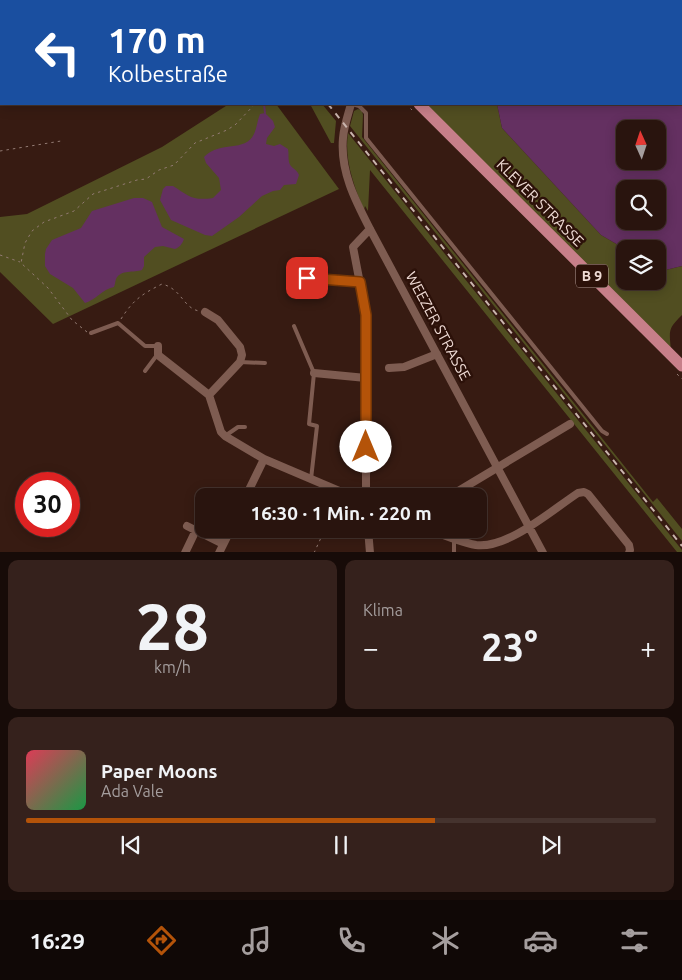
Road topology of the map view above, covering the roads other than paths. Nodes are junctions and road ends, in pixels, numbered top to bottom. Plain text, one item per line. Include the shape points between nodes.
1 (352, 105) edge
2 (356, 105) edge
3 (421, 105) edge
4 (370, 229) junction
5 (307, 269) dead end
6 (360, 282) junction
7 (205, 312) road end
8 (294, 326) dead end
9 (92, 332) road end
10 (158, 351) junction
11 (437, 354) junction
12 (240, 362) junction
13 (265, 363) dead end
14 (682, 366) edge
15 (389, 368) dead end
16 (145, 371) dead end
17 (314, 373) junction
18 (366, 378) junction
19 (209, 395) junction
20 (570, 424) dead end
21 (244, 427) dead end
22 (607, 434) dead end
23 (225, 436) junction
24 (264, 459) junction
25 (498, 468) junction
26 (311, 479) junction
27 (250, 488) edge
28 (332, 488) edge
29 (366, 488) edge
30 (464, 488) edge
31 (186, 526) dead end
32 (529, 526) junction
33 (195, 530) edge
34 (195, 532) edge
35 (211, 538) edge
36 (226, 538) edge
37 (369, 538) edge
38 (454, 538) joint
39 (223, 544) junction
40 (185, 552) edge
41 (219, 552) edge
42 (370, 552) edge
43 (454, 552) edge
44 (544, 552) edge
45 (629, 552) edge

1 - 4 street, WEEZER STRASSE via 343,137 343,152 347,178
2 - 22 lane via 366,113 366,138
3 - 14 main road, KLEVER STRASSE / B 9
4 - 6 street via 353,247
4 - 11 street, WEEZER STRASSE
5 - 6 street via 307,278
6 - 18 street via 366,315
7 - 12 street via 218,320 240,347
8 - 17 lane
9 - 10 lane via 118,323 145,346
10 - 16 lane
10 - 19 street
11 - 15 street via 404,367
11 - 25 street, WEEZER STRASSE
12 - 13 lane
12 - 19 street
17 - 18 street
17 - 26 lane via 309,424 317,426
18 - 29 street
19 - 23 street
20 - 25 street
21 - 23 lane
23 - 24 street
24 - 26 street
24 - 27 street
25 - 30 street
25 - 32 street, WEEZER STRASSE
26 - 28 street
31 - 33 street
32 - 38 street via 494,544 476,545
32 - 44 street, WEEZER STRASSE
32 - 45 street via 584,492 629,545
34 - 40 street
35 - 39 street
36 - 39 street
37 - 42 street
38 - 43 lane
39 - 41 street

